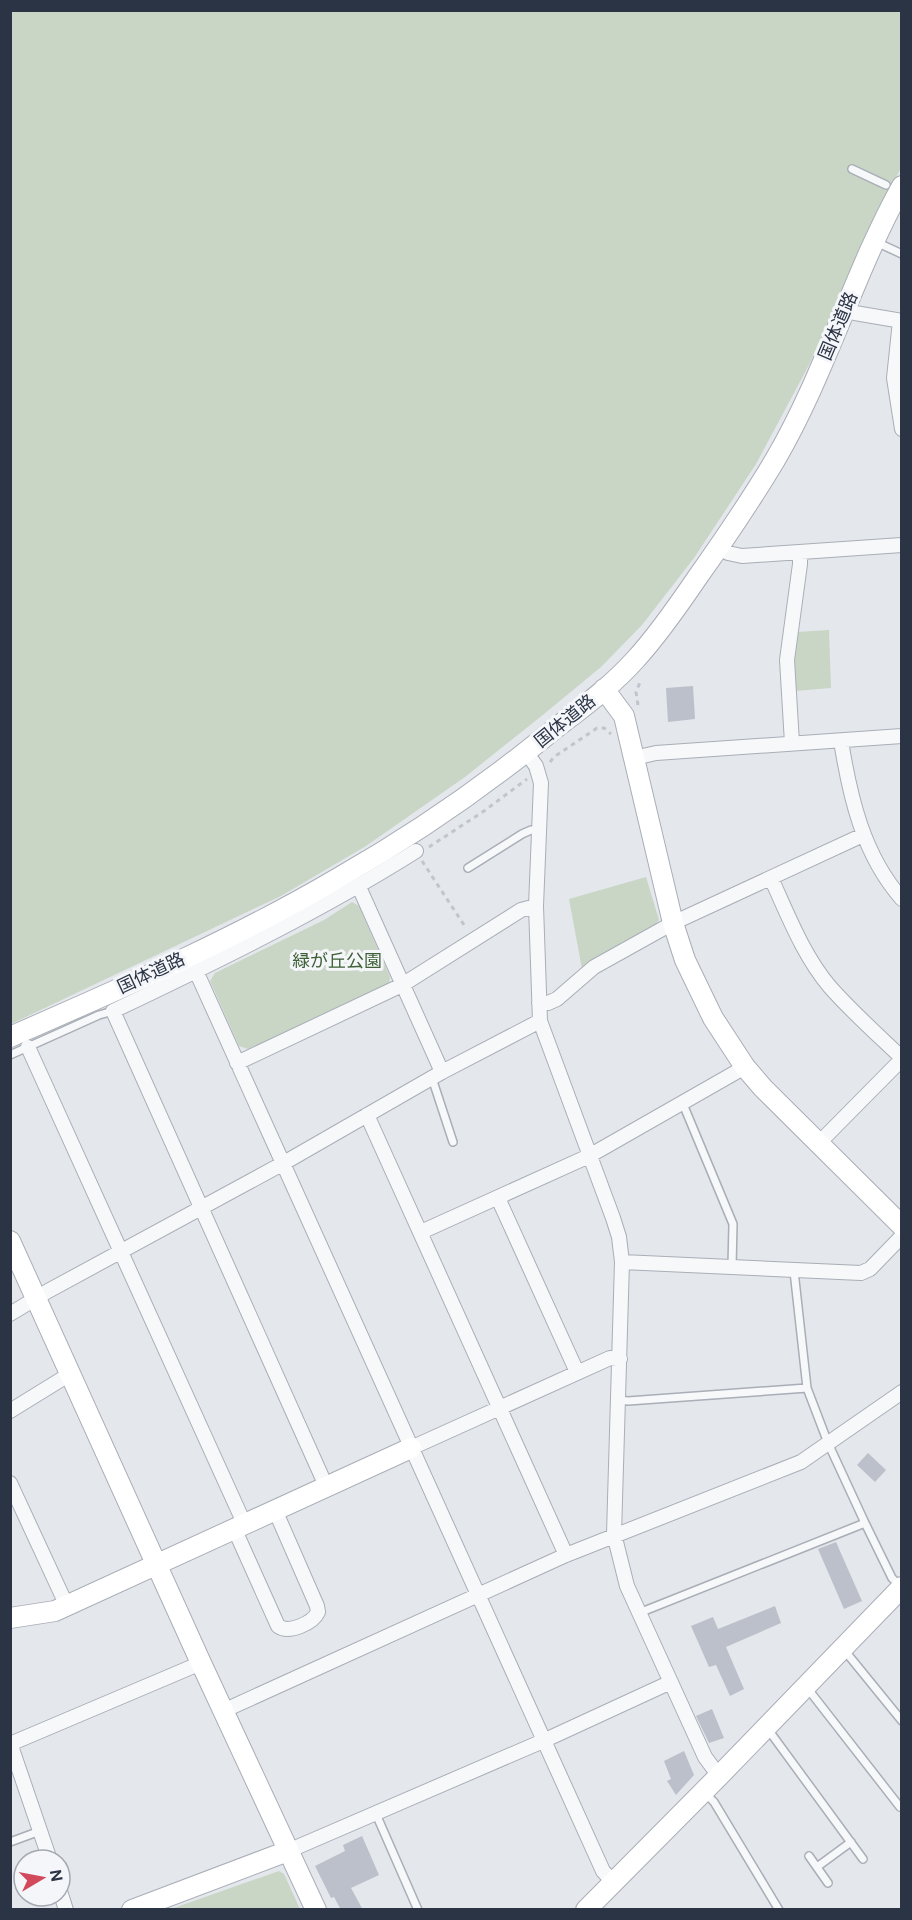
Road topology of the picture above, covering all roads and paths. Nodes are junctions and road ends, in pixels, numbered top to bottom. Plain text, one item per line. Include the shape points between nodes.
1 (852, 169) dead end
2 (894, 185) edge
3 (873, 241) junction
4 (902, 254) edge
5 (846, 309) junction
6 (901, 321) edge
7 (902, 429) edge
8 (902, 545) edge
9 (719, 547) junction
10 (800, 552) junction
11 (646, 674) dead end
12 (604, 689) junction
13 (638, 708) dead end
14 (608, 721) dead end
15 (604, 728) junction
16 (902, 736) edge
17 (615, 740) dead end
18 (841, 741) junction
19 (792, 743) junction
20 (526, 752) junction
21 (634, 758) junction
22 (549, 763) dead end
23 (530, 777) dead end
24 (539, 831) junction
25 (863, 835) junction
26 (417, 853) junction
27 (468, 868) dead end
28 (771, 878) junction
29 (359, 888) junction
30 (902, 899) edge
31 (536, 906) junction
32 (673, 923) junction
33 (474, 940) junction
34 (196, 971) junction
35 (402, 985) junction
36 (539, 1003) junction
37 (113, 1011) junction
38 (540, 1021) junction
39 (10, 1037) edge
40 (28, 1047) junction
41 (10, 1055) edge
42 (902, 1058) edge
43 (237, 1063) junction
44 (745, 1067) junction
45 (437, 1075) junction
46 (683, 1104) junction
47 (367, 1115) junction
48 (453, 1142) dead end
49 (818, 1144) junction
50 (589, 1156) junction
51 (282, 1164) junction
52 (498, 1198) junction
53 (201, 1207) junction
54 (902, 1226) edge
55 (421, 1233) junction
56 (902, 1236) edge
57 (10, 1241) edge
58 (122, 1251) junction
59 (622, 1262) junction
60 (732, 1266) junction
61 (794, 1271) junction
62 (36, 1298) junction
63 (10, 1314) edge
64 (620, 1359) junction
65 (577, 1372) junction
66 (69, 1374) junction
67 (807, 1388) junction
68 (902, 1392) edge
69 (619, 1400) junction
70 (500, 1408) junction
71 (10, 1411) edge
72 (828, 1443) junction
73 (411, 1448) junction
74 (10, 1484) edge
75 (326, 1486) junction
76 (275, 1510) junction
77 (865, 1523) junction
78 (239, 1526) junction
79 (614, 1534) junction
80 (566, 1555) junction
81 (157, 1564) junction
82 (901, 1587) edge
83 (478, 1596) junction
84 (66, 1604) junction
85 (10, 1609) edge
86 (638, 1613) junction
87 (10, 1618) edge
88 (842, 1648) junction
89 (201, 1663) junction
90 (670, 1682) junction
91 (806, 1686) junction
92 (224, 1711) junction
93 (902, 1721) edge
94 (766, 1727) junction
95 (543, 1741) junction
96 (11, 1743) edge
97 (719, 1776) junction
98 (703, 1792) junction
99 (900, 1807) dead end
100 (376, 1814) junction
101 (40, 1831) junction
102 (10, 1842) edge
103 (851, 1842) junction
104 (46, 1848) edge
105 (288, 1851) junction
106 (809, 1856) dead end
107 (863, 1859) dead end
108 (816, 1867) junction
109 (613, 1882) junction
110 (828, 1883) dead end
111 (132, 1910) edge
112 (316, 1910) edge
113 (418, 1910) edge
114 (586, 1910) edge
115 (779, 1910) edge

1 - 2 lane
2 - 3 street, 国体道路
3 - 4 lane
3 - 5 street, 国体道路
5 - 6 street
5 - 9 street, 国体道路 via 791,431
6 - 7 street via 894,378
8 - 10 street
9 - 10 street via 742,556
9 - 12 street, 国体道路 via 657,635
10 - 19 street via 787,660
11 - 13 path via 634,698
12 - 20 street, 国体道路
12 - 21 street via 624,716
14 - 15 path
15 - 17 path
15 - 22 path via 592,730
16 - 18 street
18 - 19 street
18 - 25 street
19 - 21 street
20 - 24 street via 541,783
20 - 39 street, 国体道路 via 341,877 186,958
21 - 32 street
23 - 26 path
24 - 27 lane via 522,834
24 - 31 street
25 - 28 street
25 - 30 street
26 - 29 street
26 - 33 path
28 - 32 street
28 - 42 street via 800,940 830,986
29 - 34 street
29 - 35 street
31 - 33 street via 521,910
31 - 36 street
32 - 36 street via 594,967 557,999
32 - 44 street via 699,992
33 - 35 street
34 - 37 street
34 - 43 street
35 - 43 street
35 - 45 street
36 - 38 street
37 - 40 lane
37 - 53 street
38 - 45 street
38 - 50 street
40 - 41 lane
40 - 58 street
42 - 49 street
43 - 51 street
44 - 46 street
44 - 49 street
45 - 47 street
45 - 48 lane
46 - 50 street
46 - 60 lane via 733,1224
47 - 51 street
47 - 55 street
49 - 54 street
50 - 52 street
50 - 59 street via 619,1236
51 - 53 street
51 - 73 street
52 - 55 street
52 - 65 street
53 - 58 street
53 - 75 street
55 - 70 street
56 - 61 street via 866,1272
57 - 62 street
58 - 62 street
58 - 78 street
59 - 60 street
59 - 64 street
60 - 61 street
61 - 67 lane
62 - 63 street
62 - 66 street
64 - 65 street via 610,1358
64 - 69 street
65 - 70 street
66 - 71 street
66 - 81 street
67 - 69 lane
67 - 72 lane
68 - 72 street
69 - 79 street
70 - 73 street
70 - 80 street
72 - 77 lane
72 - 79 street via 801,1461
73 - 75 street
73 - 83 street
74 - 84 street
75 - 76 street
76 - 78 street
76 - 78 street via 317,1606 315,1617 297,1627 285,1630 278,1626
77 - 82 lane via 892,1578
77 - 86 lane
78 - 81 street
79 - 80 street
79 - 86 street
80 - 83 street
81 - 84 street
81 - 89 street
82 - 88 street
83 - 92 street
83 - 95 street
84 - 85 street
84 - 87 street via 55,1611
86 - 90 street
88 - 91 street
88 - 93 lane
89 - 92 street
89 - 96 street
90 - 95 street
90 - 97 street via 705,1757
91 - 94 street
91 - 99 lane
92 - 105 street
94 - 97 street
94 - 103 lane
95 - 100 street
95 - 109 street via 603,1871
96 - 101 street
97 - 98 street
98 - 109 street
98 - 115 lane via 714,1802
100 - 105 street
100 - 113 lane
101 - 102 lane
101 - 104 street
103 - 107 lane
103 - 108 lane
105 - 111 street
105 - 112 street
106 - 108 lane
108 - 110 lane
109 - 114 street

